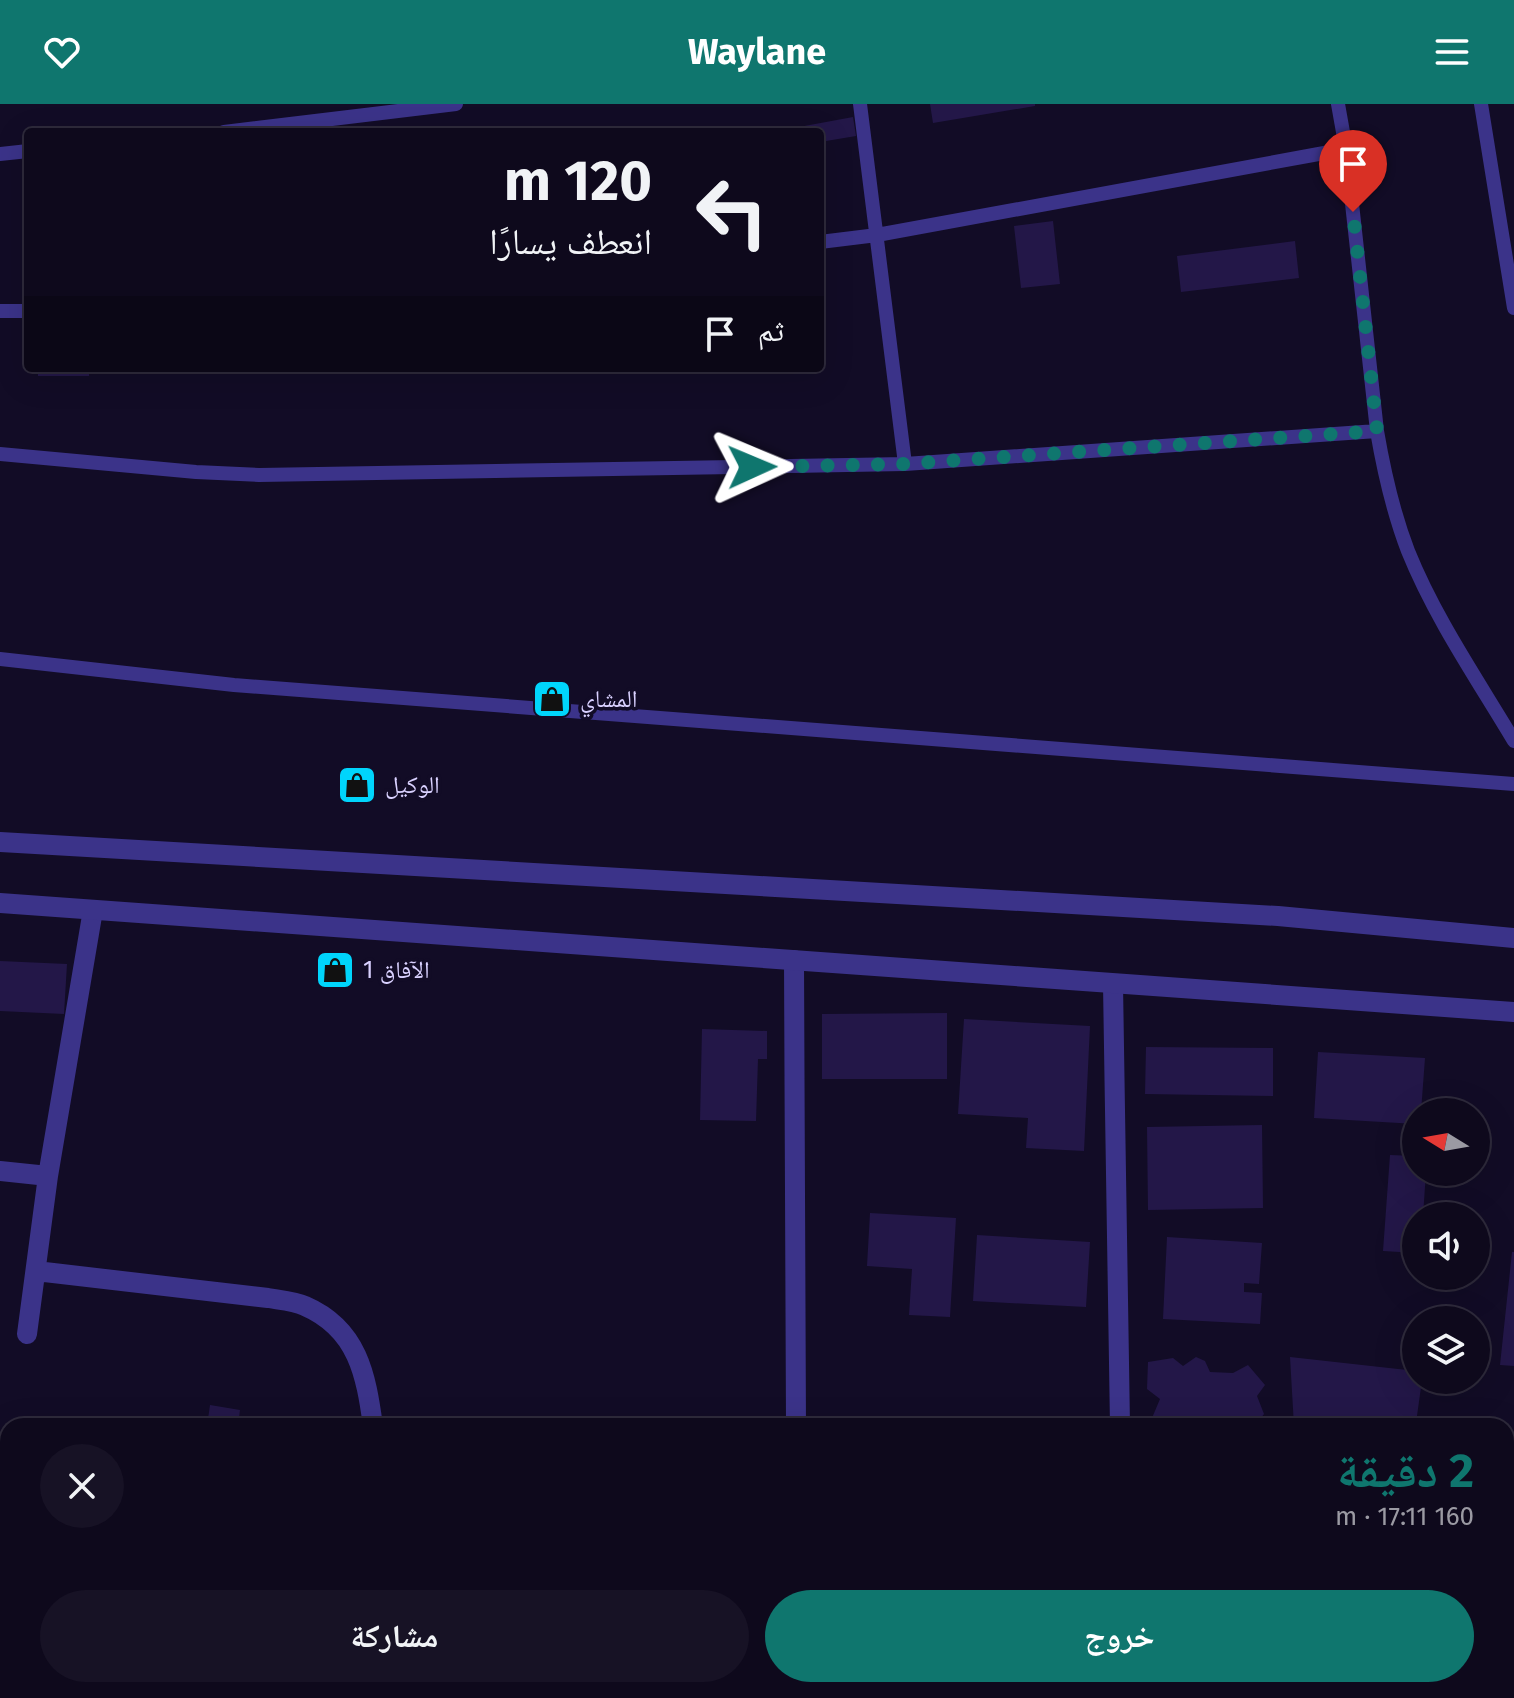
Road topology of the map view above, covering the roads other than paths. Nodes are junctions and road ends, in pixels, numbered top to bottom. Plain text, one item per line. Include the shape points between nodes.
1 (456, 104) edge
2 (860, 104) edge
3 (1338, 104) edge
4 (1481, 104) edge
5 (257, 128) edge
6 (1346, 149) junction
7 (24, 151) edge
8 (0, 154) edge
9 (877, 235) junction
10 (824, 242) edge
11 (1514, 308) edge
12 (0, 311) edge
13 (24, 311) edge
14 (1377, 431) junction
15 (0, 454) edge
16 (905, 464) junction
17 (0, 659) edge
18 (1514, 741) edge
19 (1514, 784) edge
20 (0, 842) edge
21 (0, 903) edge
22 (93, 910) junction
23 (1514, 938) edge
24 (794, 960) junction
25 (1113, 984) junction
26 (1514, 1012) edge
27 (0, 1171) edge
28 (48, 1176) junction
29 (36, 1271) junction
30 (27, 1334) dead end
31 (372, 1418) edge
32 (796, 1418) edge
33 (1120, 1418) edge

1 - 5 lane
2 - 9 lane
3 - 6 lane
4 - 11 lane
6 - 9 lane
6 - 14 lane
7 - 8 lane
9 - 10 lane
9 - 16 lane
12 - 13 lane
14 - 16 lane
14 - 18 lane via 1409,552
15 - 16 lane via 259,475
17 - 19 lane via 234,685
20 - 23 street via 1247,914
21 - 22 street
22 - 24 street
22 - 28 street
24 - 25 street
24 - 32 street
25 - 26 street
25 - 33 street
27 - 28 street
28 - 29 street
29 - 30 street
29 - 31 street via 304,1305 335,1324 357,1353

